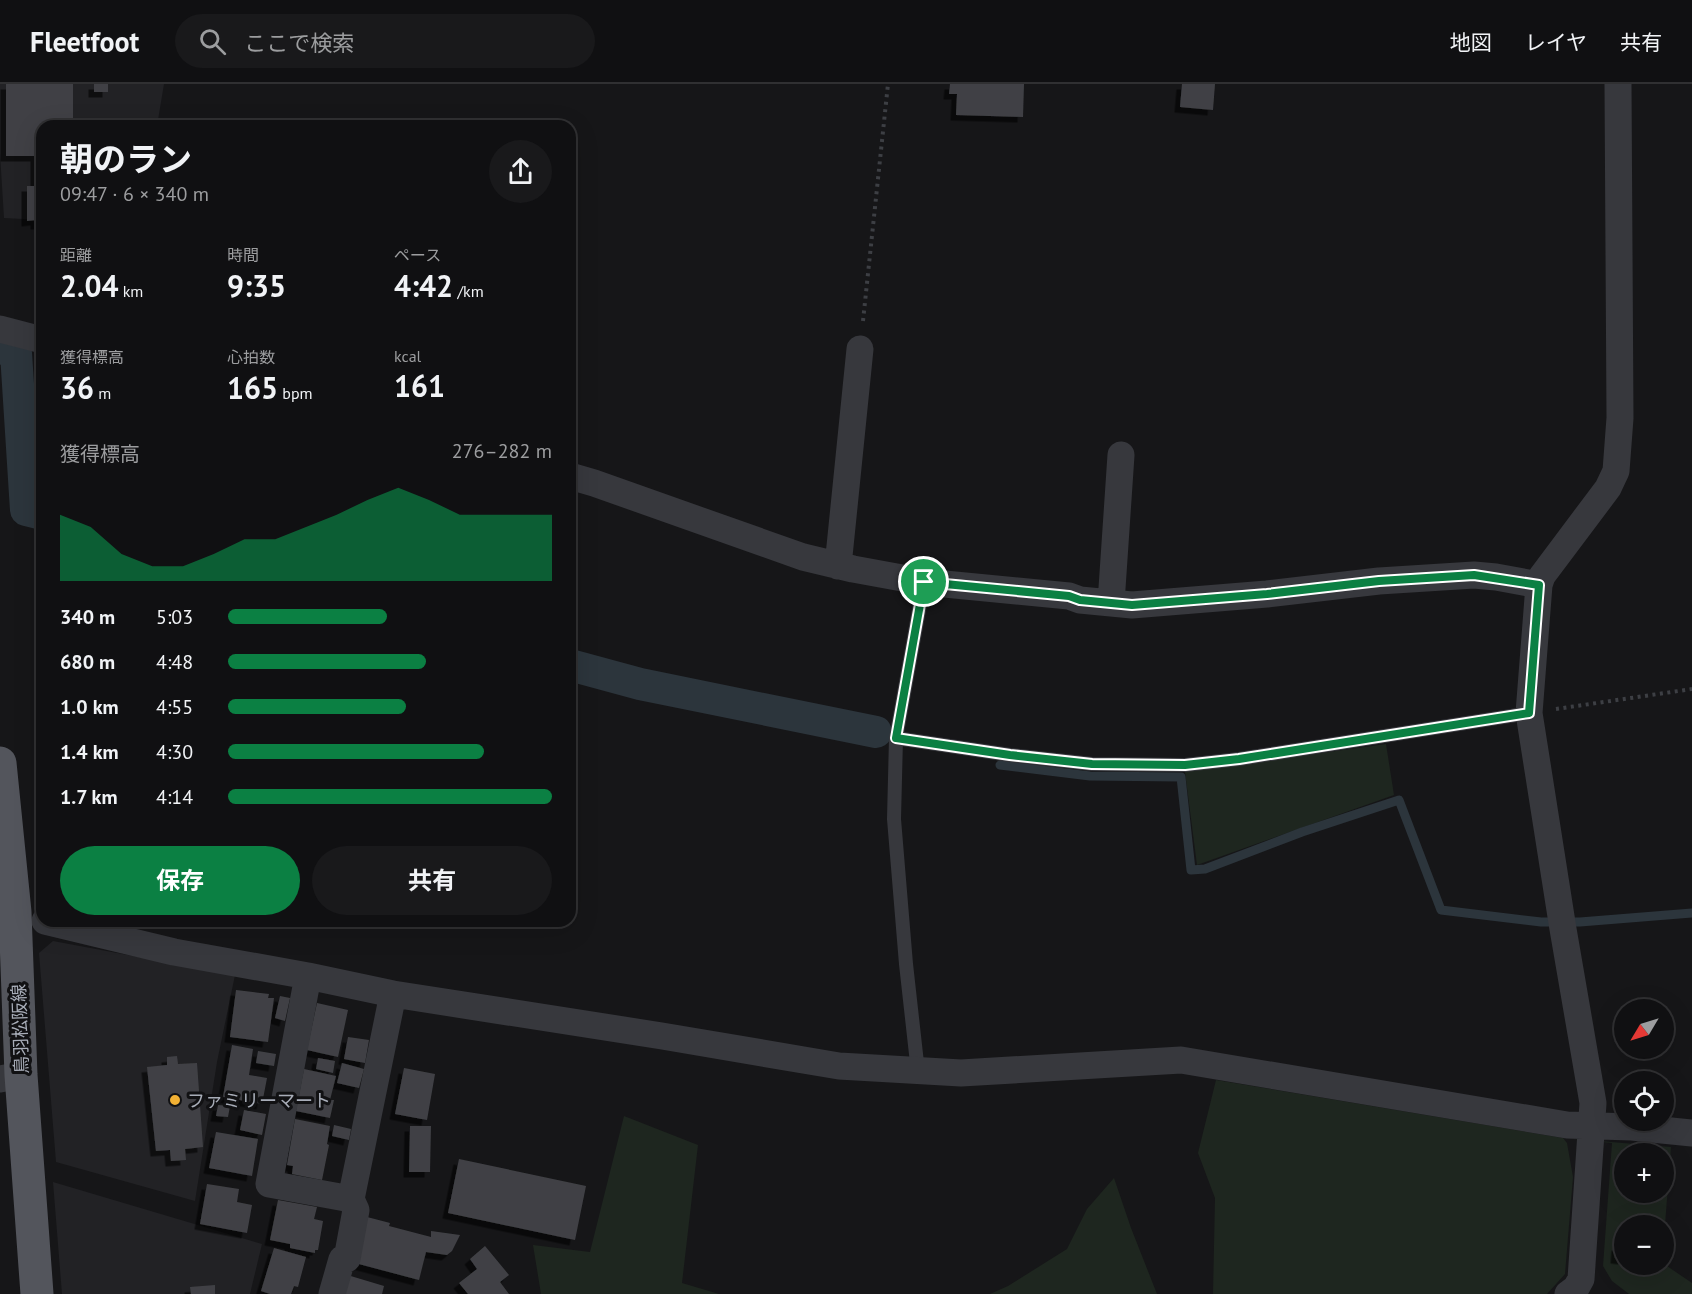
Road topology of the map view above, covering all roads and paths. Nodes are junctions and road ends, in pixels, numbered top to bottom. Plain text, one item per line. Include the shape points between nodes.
1 (888, 84) edge
2 (1618, 84) edge
3 (0, 329) edge
4 (36, 338) edge
5 (860, 349) joint
6 (1121, 455) dead end
7 (576, 478) edge
8 (838, 566) junction
9 (924, 582) junction
10 (1539, 585) junction
11 (1110, 603) junction
12 (1692, 689) edge
13 (1529, 713) junction
14 (896, 738) junction
15 (0, 763) edge
16 (26, 915) edge
17 (74, 927) edge
18 (308, 976) junction
19 (393, 994) junction
20 (918, 1072) junction
21 (11, 1077) edge
22 (1590, 1126) junction
23 (1692, 1133) edge
24 (351, 1199) junction
25 (1576, 1292) edge
26 (37, 1294) edge
27 (332, 1294) edge

1 - 5 path
2 - 10 street via 1620,418 1616,471
3 - 4 street
5 - 8 street
6 - 11 street
7 - 8 street
8 - 9 street
9 - 11 street
9 - 14 lane
10 - 11 street via 1474,575 1164,603
10 - 13 street
12 - 13 path
13 - 14 lane via 1185,765 1092,764
13 - 22 street via 1593,1103
14 - 20 lane via 894,819
15 - 16 main road, 鳥羽松阪線
16 - 21 main road, 鳥羽松阪線
17 - 18 street via 174,952
18 - 19 street
18 - 24 street via 269,1184
19 - 20 street via 839,1066
19 - 24 street
20 - 22 street via 1181,1060
21 - 26 main road, 鳥羽松阪線
22 - 23 street
22 - 25 street via 1581,1279
24 - 27 street via 356,1210 347,1259 342,1259

